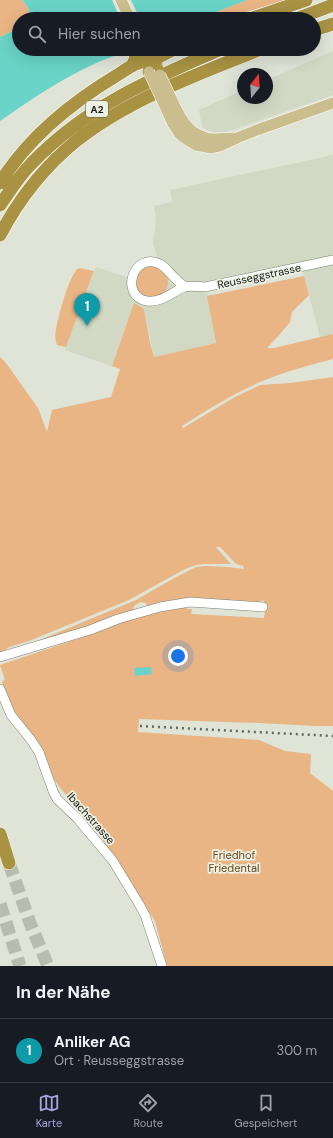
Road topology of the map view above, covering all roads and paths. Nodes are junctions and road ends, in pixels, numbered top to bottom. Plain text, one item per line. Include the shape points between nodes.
1 (121, 0) edge
2 (306, 0) edge
3 (332, 5) edge
4 (126, 12) edge
5 (271, 12) edge
6 (314, 12) edge
7 (333, 24) edge
8 (321, 28) edge
9 (136, 56) edge
10 (145, 56) edge
11 (160, 56) edge
12 (204, 56) edge
13 (244, 56) edge
14 (152, 64) edge
15 (132, 66) junction
16 (333, 103) edge
17 (0, 183) edge
18 (0, 205) edge
19 (0, 235) edge
20 (333, 260) edge
21 (185, 287) junction
22 (263, 607) dead end
23 (0, 657) edge
24 (0, 689) edge
25 (0, 834) edge
26 (9, 863) tunnel mouth
27 (162, 966) edge

1 - 4 main road
2 - 5 highway
3 - 6 highway
7 - 8 highway
9 - 15 highway
10 - 14 main road
11 - 14 highway
12 - 18 highway, A2 via 126,92 77,123 31,164
13 - 19 highway, A2 via 147,98 76,141 42,174 20,202
14 - 15 highway via 138,63
14 - 16 main road, bridge via 167,100 173,124 189,141 202,146 214,148 227,144
15 - 17 highway via 62,112 20,155
20 - 21 street, Reusseggstrasse via 205,287
21 - 21 street, Reusseggstrasse via 169,271 154,262 138,267 132,282 136,294 148,301 159,300
22 - 23 street via 190,602 160,607
24 - 27 street, Ibachstrasse via 11,715 39,752 57,799 77,818 113,861 139,904
25 - 26 highway

